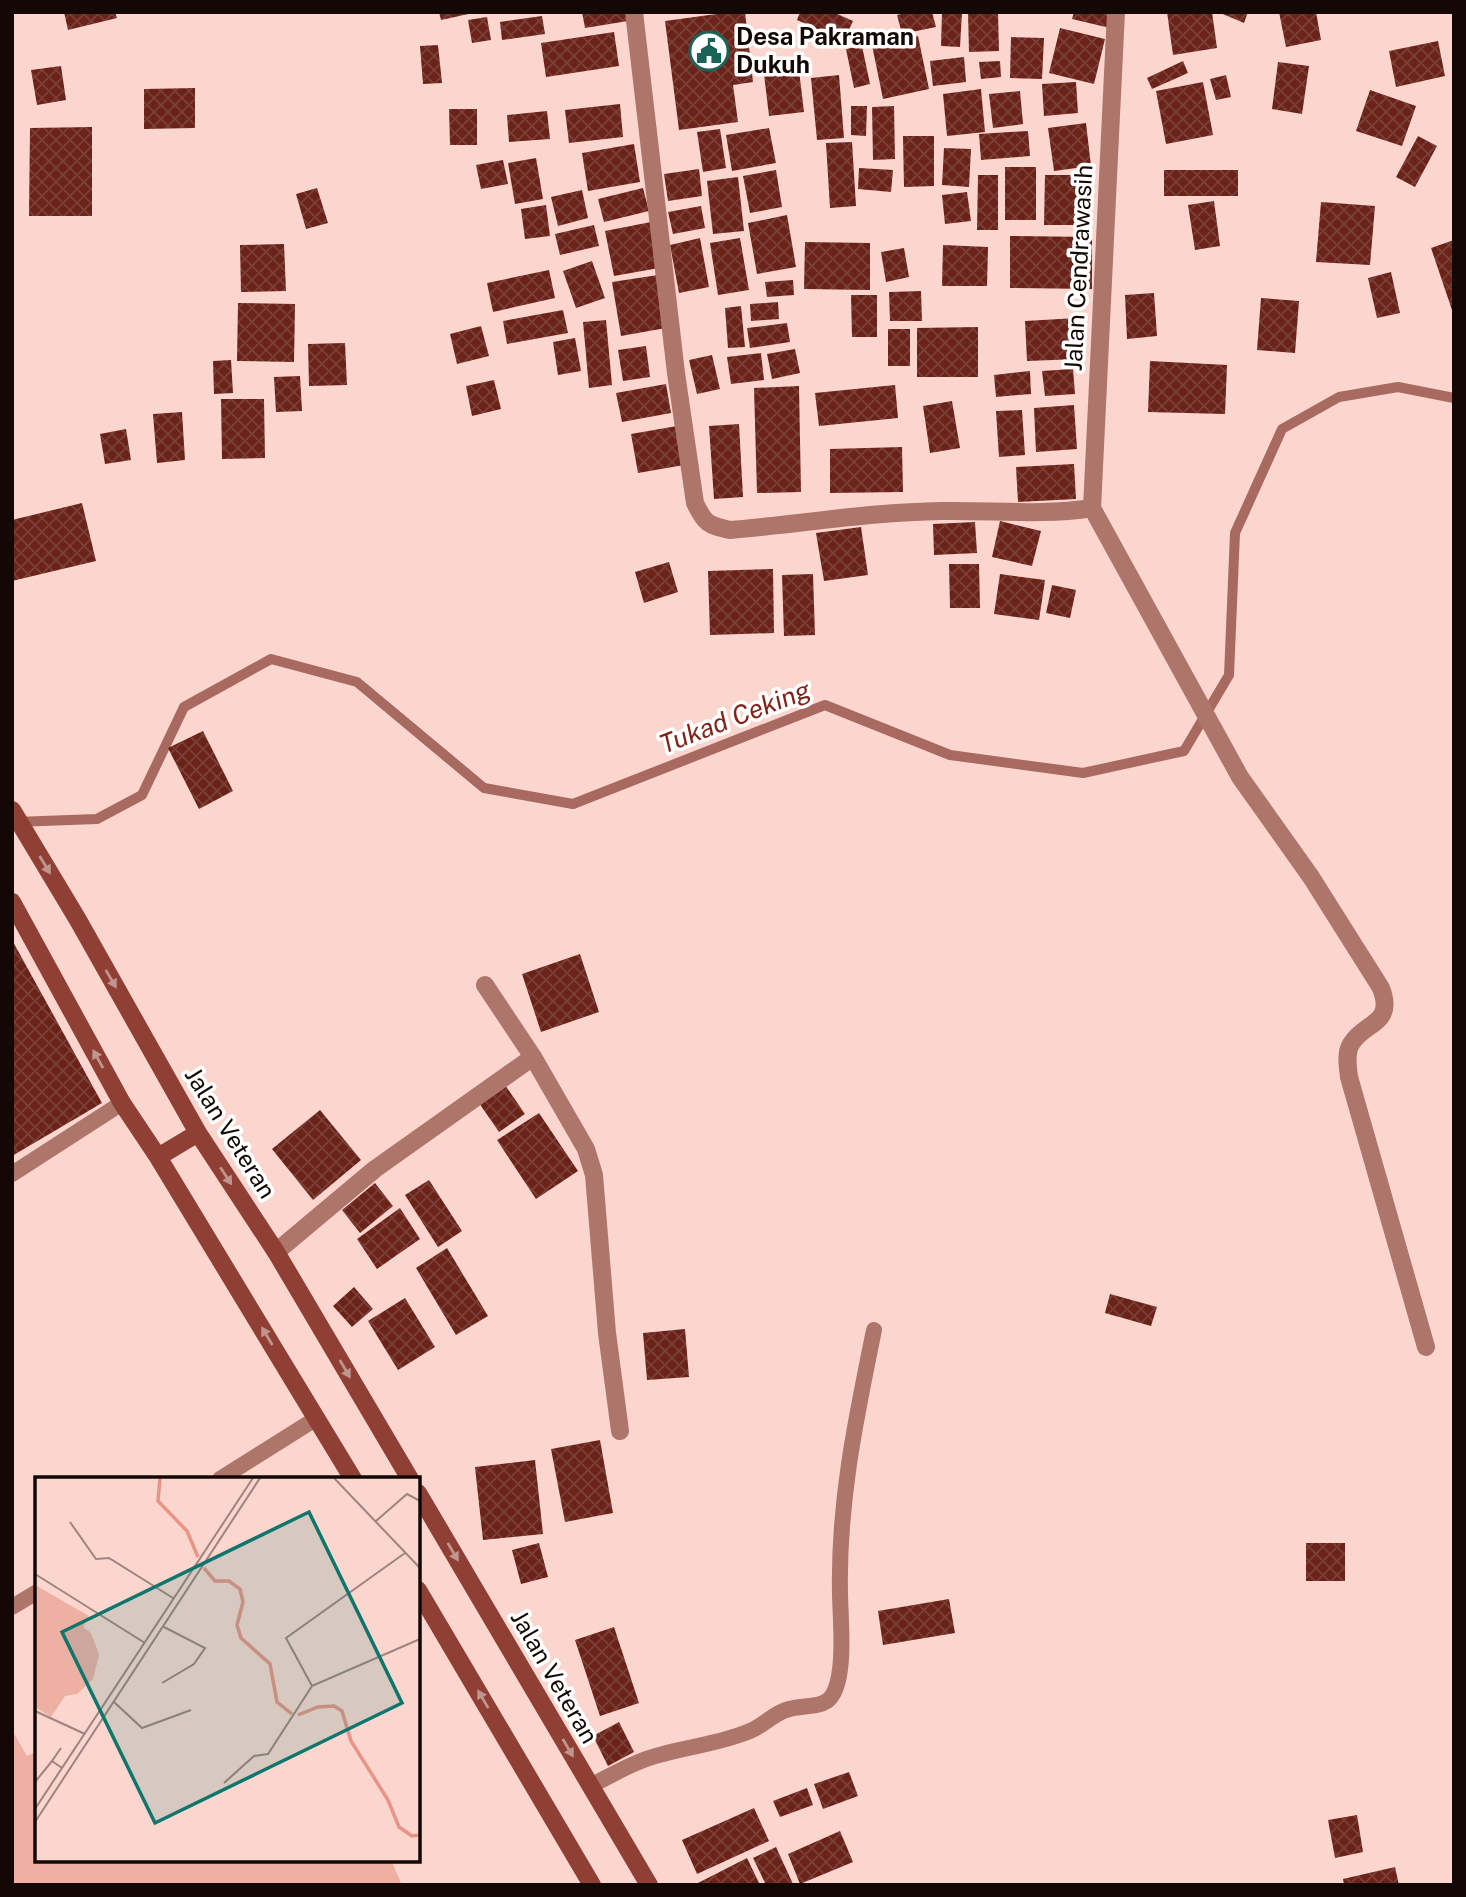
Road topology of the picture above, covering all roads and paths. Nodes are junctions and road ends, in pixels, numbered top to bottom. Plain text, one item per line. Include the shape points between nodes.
1 (634, 12) edge
2 (1116, 12) edge
3 (1083, 509) junction
4 (12, 810) edge
5 (12, 902) edge
6 (485, 985) dead end
7 (533, 1057) junction
8 (122, 1102) junction
9 (198, 1133) junction
10 (158, 1157) junction
11 (12, 1174) edge
12 (276, 1252) junction
13 (874, 1331) dead end
14 (1426, 1347) dead end
15 (317, 1418) junction
16 (620, 1431) dead end
17 (223, 1477) edge
18 (352, 1477) edge
19 (409, 1477) edge
20 (420, 1496) edge
21 (35, 1593) edge
22 (420, 1593) edge
23 (12, 1607) edge
24 (590, 1786) junction
25 (592, 1885) edge
26 (649, 1885) edge

1 - 3 street via 676,373 695,503 703,520 730,530 941,511 1055,513
2 - 3 street, Jalan Cendrawasih
3 - 14 street via 1167,644 1240,777 1311,877 1386,1000 1385,1012 1351,1044 1349,1077
4 -> 9 main road, Jalan Veteran
8 -> 5 main road
6 - 7 street
7 - 12 street via 375,1169
7 - 16 street via 586,1149 594,1175
8 - 10 main road
8 - 11 lane
9 - 10 main road
9 -> 12 main road, Jalan Veteran
15 -> 10 main road
12 -> 19 main road, Jalan Veteran
13 - 24 lane via 844,1489 839,1554 841,1643 835,1693 825,1703 781,1712 752,1731 662,1754
15 - 17 lane
15 - 18 main road
20 -> 24 main road, Jalan Veteran
21 - 23 lane
25 -> 22 main road
24 - 26 main road, Jalan Veteran

